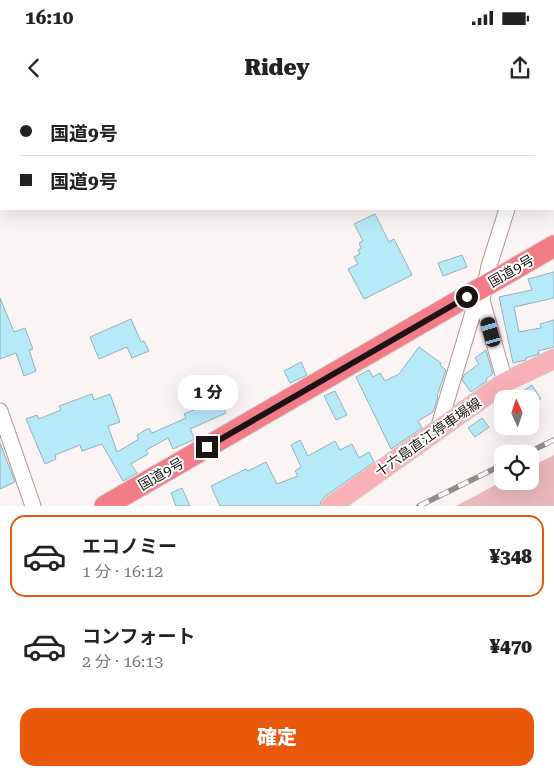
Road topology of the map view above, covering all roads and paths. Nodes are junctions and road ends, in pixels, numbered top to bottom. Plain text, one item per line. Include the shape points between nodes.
1 (507, 210) edge
2 (554, 246) edge
3 (483, 294) junction
4 (554, 359) edge
5 (505, 382) junction
6 (0, 412) edge
7 (438, 429) junction
8 (33, 506) edge
9 (105, 506) edge
10 (331, 506) edge

1 - 3 street
2 - 3 highway, 国道9号
3 - 5 street
3 - 7 street via 475,306
3 - 9 highway, 国道9号
4 - 5 main road, 十六島直江停車場線
5 - 7 main road, 十六島直江停車場線
6 - 8 street
7 - 10 main road, 十六島直江停車場線

